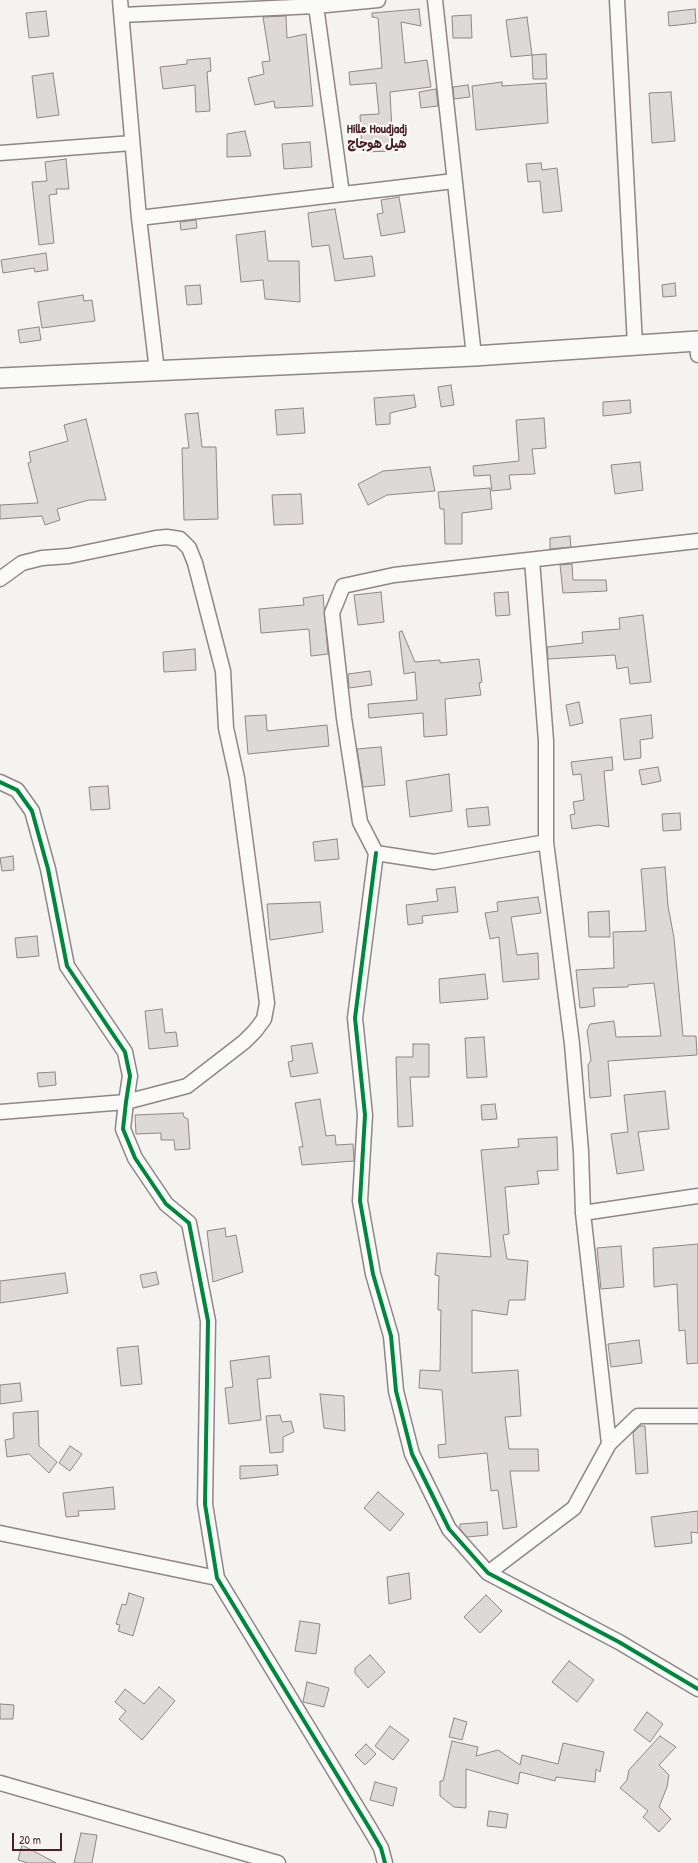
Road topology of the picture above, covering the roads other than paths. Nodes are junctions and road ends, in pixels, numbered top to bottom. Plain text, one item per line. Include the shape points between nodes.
1 (120, 0) edge
2 (378, 0) edge
3 (435, 0) edge
4 (617, 0) edge
5 (316, 6) junction
6 (122, 15) junction
7 (132, 144) junction
8 (0, 153) edge
9 (454, 181) junction
10 (342, 194) junction
11 (138, 218) junction
12 (635, 345) junction
13 (698, 346) edge
14 (474, 356) junction
15 (157, 371) junction
16 (0, 378) edge
17 (698, 541) edge
18 (532, 560) junction
19 (0, 579) edge
20 (0, 782) edge
21 (546, 842) junction
22 (376, 854) junction
23 (126, 1102) junction
24 (0, 1112) edge
25 (698, 1196) edge
26 (583, 1213) junction
27 (698, 1416) edge
28 (609, 1444) junction
29 (0, 1533) edge
30 (488, 1573) junction
31 (217, 1578) junction
32 (698, 1689) edge
33 (0, 1783) edge
34 (262, 1861) edge
35 (278, 1863) edge
36 (384, 1863) edge

1 - 6 street
2 - 5 street
3 - 9 street
4 - 12 street
5 - 6 street
5 - 10 street
6 - 7 street
7 - 8 street
7 - 11 street
9 - 10 street
9 - 14 street
10 - 11 street
11 - 15 street
12 - 13 street
12 - 14 street
14 - 15 street
15 - 16 street
17 - 18 street
18 - 21 street via 546,741
18 - 22 street via 394,575 343,586 332,613 344,718 360,822
19 - 23 street via 22,562 69,556 156,538 180,539 189,548 195,563 223,671 226,728 237,778 268,1003 264,1019 255,1031 187,1086
20 - 23 street via 17,790 32,811 48,869 67,966 125,1052 130,1076
21 - 22 street via 434,862
21 - 26 street via 572,1044
22 - 30 street via 355,1018 365,1116 360,1200 373,1274 391,1336 396,1391 412,1454 448,1529
23 - 24 street
23 - 31 street via 124,1129 134,1158 166,1204 189,1223 204,1298 208,1321 205,1504
25 - 26 street
26 - 28 street
27 - 28 street via 638,1416
28 - 30 street via 574,1508
29 - 31 street
30 - 32 street via 619,1642
31 - 36 street via 370,1829 381,1848
33 - 34 street
34 - 35 street

